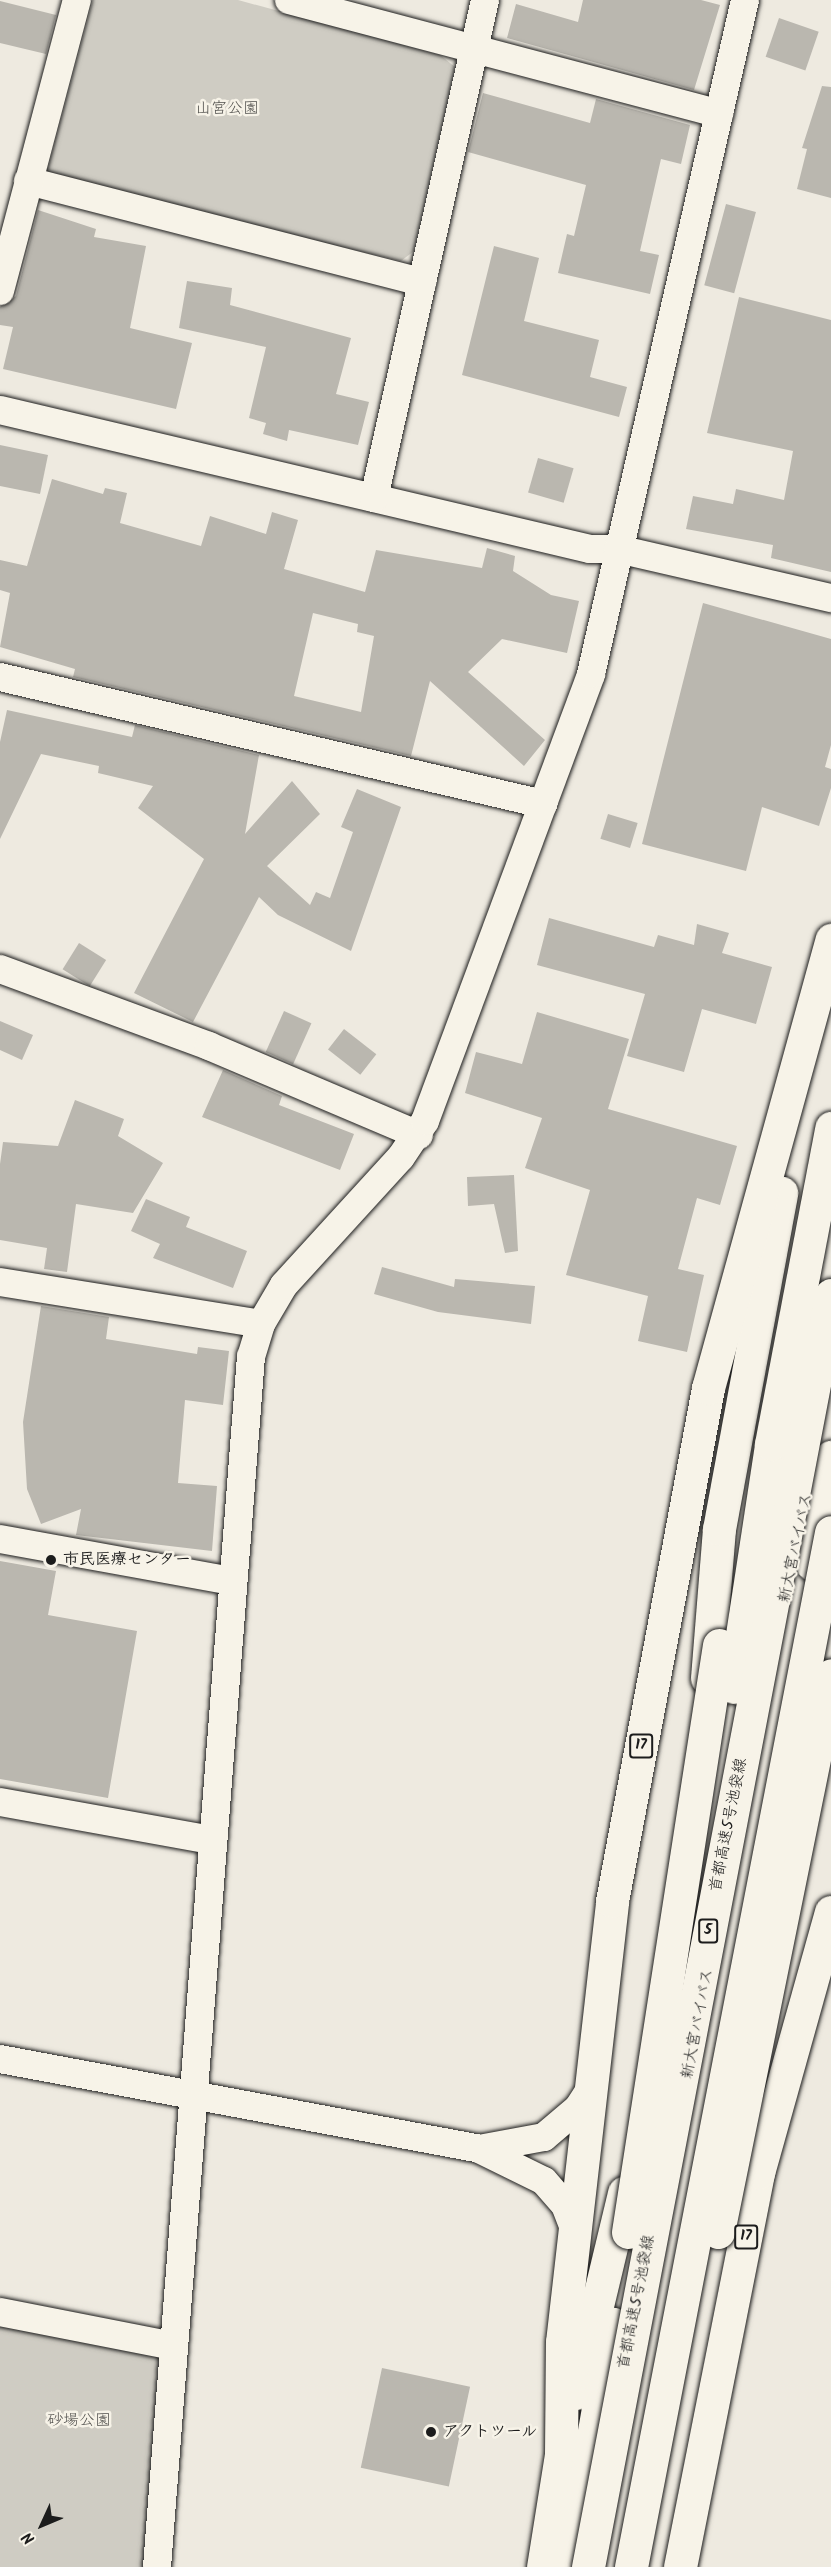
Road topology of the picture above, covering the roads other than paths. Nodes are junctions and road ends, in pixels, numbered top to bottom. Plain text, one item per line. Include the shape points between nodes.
1 (77, 0) edge
2 (290, 0) edge
3 (485, 0) edge
4 (745, 0) edge
5 (474, 50) junction
6 (719, 114) junction
7 (28, 181) junction
8 (422, 282) junction
9 (0, 291) edge
10 (0, 410) edge
11 (374, 498) junction
12 (618, 549) junction
13 (831, 598) edge
14 (0, 677) edge
15 (543, 804) junction
16 (828, 953) edge
17 (0, 969) edge
18 (831, 1128) edge
19 (419, 1135) junction
20 (831, 1177) edge
21 (0, 1282) edge
22 (831, 1295) edge
23 (261, 1324) junction
24 (831, 1377) edge
25 (831, 1457) edge
26 (729, 1531) junction
27 (831, 1532) edge
28 (0, 1539) edge
29 (230, 1581) junction
30 (831, 1675) edge
31 (792, 1683) junction
32 (831, 1762) edge
33 (0, 1802) edge
34 (211, 1840) junction
35 (724, 1893) junction
36 (831, 1912) edge
37 (777, 1948) junction
38 (824, 1953) edge
39 (0, 2059) edge
40 (591, 2088) junction
41 (193, 2095) junction
42 (479, 2149) junction
43 (758, 2174) junction
44 (574, 2229) junction
45 (625, 2254) junction
46 (0, 2312) edge
47 (174, 2346) junction
48 (561, 2454) junction
49 (158, 2567) edge
50 (543, 2567) edge
51 (570, 2567) edge
52 (588, 2567) edge
53 (598, 2567) edge
54 (623, 2567) edge
55 (631, 2567) edge
56 (651, 2567) edge
57 (680, 2567) edge

1 - 7 street
2 - 5 street
3 - 5 street
4 - 6 street
5 - 6 street
5 - 8 street
6 - 12 street
7 - 8 street
7 - 9 street
8 - 11 street
10 - 11 street
11 - 12 street via 590,549
12 - 13 street
12 - 15 street via 591,674
14 - 15 street
15 - 19 street
16 - 26 highway via 740,1396
16 - 40 highway, 17 via 708,1388 612,1901
17 - 19 street via 209,1046
18 - 45 highway, bridge via 771,1444 712,1839
19 - 23 street via 284,1285
20 - 26 highway via 788,1304
21 - 23 street
22 - 52 highway, 首都高速5号池袋線 / 5, bridge
23 - 29 street via 245,1393
24 - 35 highway, 新大宮バイパス / 17
25 - 31 highway, 新大宮バイパス
26 - 45 highway, bridge via 704,1728
27 - 55 highway, bridge
28 - 29 street
29 - 34 street
30 - 37 highway, bridge
31 - 43 highway via 797,1900 764,2068
31 - 54 highway, 新大宮バイパス
32 - 37 highway, bridge
33 - 34 street
34 - 41 street
35 - 48 highway, 17 via 677,2049 625,2190
35 - 53 highway, 新大宮バイパス / 17
36 - 38 highway, 17
37 - 56 highway, bridge
38 - 43 highway, 17
39 - 41 street
40 - 42 street via 564,2123 544,2137
40 - 44 highway, 17
41 - 42 street
41 - 47 street
42 - 44 street via 544,2181 566,2205
43 - 57 highway, 17
44 - 48 highway, 17 via 562,2342
45 - 51 highway
46 - 47 street
47 - 49 street
48 - 50 highway, 17

